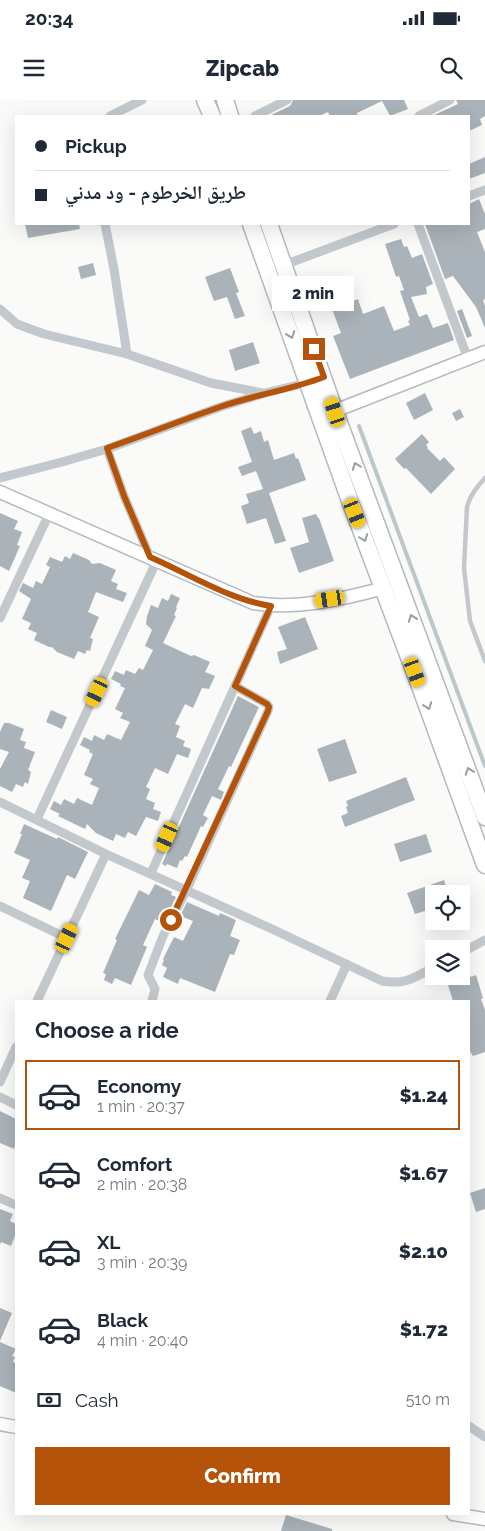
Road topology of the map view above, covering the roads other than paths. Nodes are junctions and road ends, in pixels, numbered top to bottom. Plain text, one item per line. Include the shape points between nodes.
1 (142, 100) edge
2 (205, 100) edge
3 (225, 100) edge
4 (287, 100) edge
5 (450, 100) edge
6 (112, 115) edge
7 (212, 115) edge
8 (230, 115) edge
9 (257, 115) edge
10 (421, 115) edge
11 (485, 190) edge
12 (470, 196) edge
13 (104, 225) edge
14 (251, 225) edge
15 (268, 225) edge
16 (391, 225) edge
17 (418, 225) edge
18 (284, 265) junction
19 (0, 309) edge
20 (485, 352) edge
21 (126, 354) junction
22 (468, 359) junction
23 (324, 377) junction
24 (308, 383) junction
25 (265, 393) junction
26 (327, 414) junction
27 (107, 448) junction
28 (0, 478) edge
29 (485, 478) edge
30 (0, 492) edge
31 (48, 514) junction
32 (154, 558) junction
33 (384, 588) junction
34 (271, 606) junction
35 (0, 618) edge
36 (485, 661) edge
37 (235, 686) junction
38 (0, 802) edge
39 (485, 817) edge
40 (37, 819) junction
41 (106, 854) junction
42 (485, 866) edge
43 (151, 873) junction
44 (187, 889) junction
45 (0, 906) edge
46 (67, 938) junction
47 (485, 940) edge
48 (470, 948) edge
49 (347, 964) junction
50 (425, 972) edge
51 (37, 1000) edge
52 (152, 1000) edge
53 (330, 1000) edge
54 (15, 1049) edge
55 (0, 1082) edge
56 (0, 1098) edge
57 (15, 1105) edge
58 (0, 1198) edge
59 (15, 1205) edge
60 (0, 1424) edge
61 (15, 1425) edge
62 (470, 1427) edge
63 (485, 1437) edge
64 (459, 1515) edge
65 (485, 1519) edge

1 - 6 street
2 - 7 highway
3 - 8 highway
4 - 9 street
5 - 10 street
11 - 12 street
13 - 21 street
14 -> 24 highway
15 - 18 highway
16 - 18 street
17 - 22 street
18 - 23 highway
19 - 21 street via 16,324 30,330
20 - 22 street
21 - 25 street via 211,383
22 - 26 street
23 - 24 street
23 - 26 highway
24 - 25 street
24 - 26 highway
25 - 27 street
26 -> 33 highway
39 -> 26 highway
27 - 28 street
27 - 32 street via 124,496
29 - 36 lane via 469,499 467,507 464,568 470,621
30 - 31 street
31 - 32 street
31 - 35 street
32 - 34 street via 231,595
32 - 40 street
33 - 34 street
33 -> 42 highway
34 - 37 street
37 - 43 street
37 - 44 street via 269,707
38 - 40 street
40 - 41 street
41 - 43 street
41 - 46 street
43 - 44 street
44 - 49 street
44 - 52 street via 148,975 155,989
45 - 46 street
46 - 51 street
47 - 48 street
49 - 50 street via 382,981 397,984
49 - 53 street
54 - 55 street
56 - 57 street
58 - 59 street
60 - 61 street
62 - 63 street
64 - 65 street

